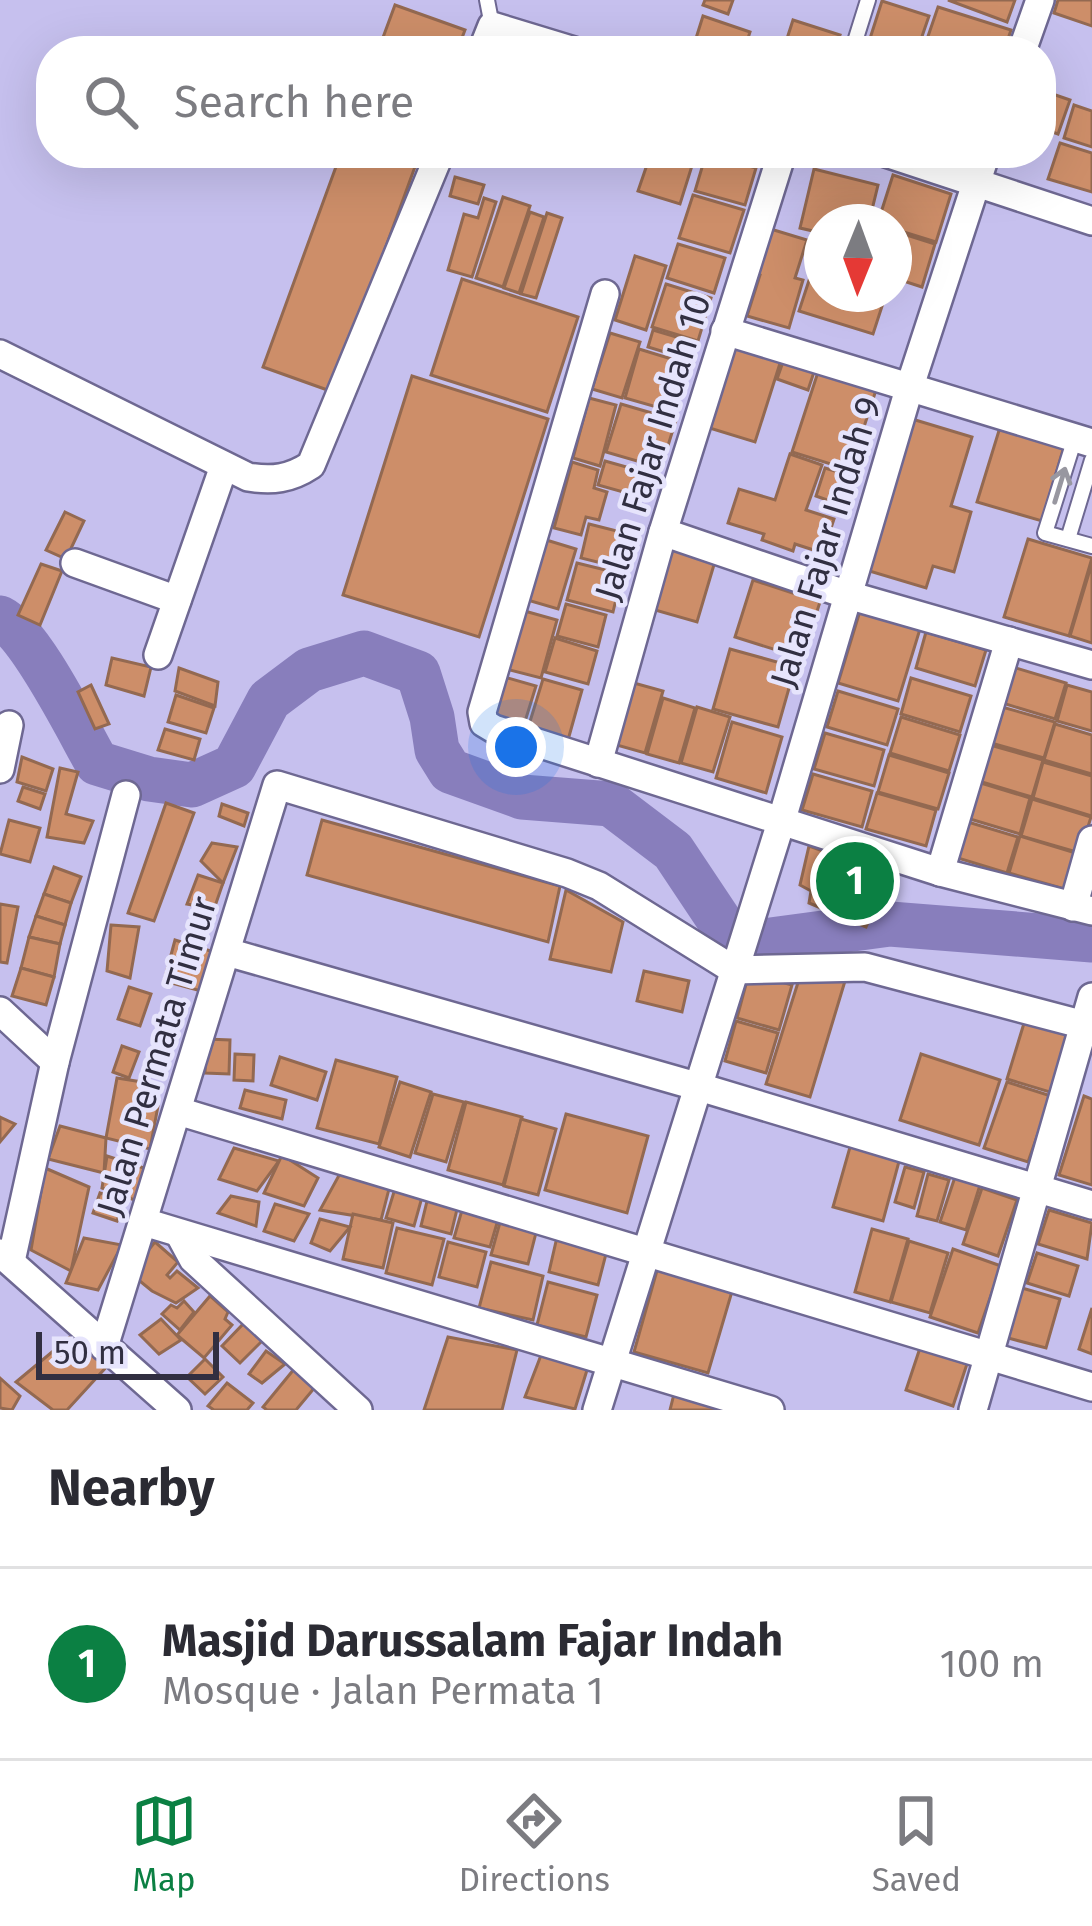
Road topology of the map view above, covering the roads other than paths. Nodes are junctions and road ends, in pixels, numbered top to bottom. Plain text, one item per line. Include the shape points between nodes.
1 (868, 0) edge
2 (1040, 0) edge
3 (487, 26) edge
4 (522, 36) edge
5 (857, 36) edge
6 (1027, 36) edge
7 (434, 168) edge
8 (777, 168) edge
9 (930, 168) edge
10 (980, 168) edge
11 (975, 183) junction
12 (1092, 221) edge
13 (605, 294) dead end
14 (725, 331) junction
15 (0, 354) edge
16 (909, 389) junction
17 (1086, 447) edge
18 (224, 466) junction
19 (663, 532) junction
20 (1068, 539) junction
21 (1092, 546) edge
22 (74, 563) dead end
23 (848, 595) junction
24 (177, 600) junction
25 (1009, 641) junction
26 (158, 656) dead end
27 (1092, 664) edge
28 (9, 725) dead end
29 (598, 763) junction
30 (1, 765) edge
31 (126, 795) dead end
32 (782, 819) junction
33 (1092, 840) edge
34 (940, 872) junction
35 (1082, 909) edge
36 (227, 952) junction
37 (736, 966) junction
38 (1092, 997) edge
39 (0, 1011) edge
40 (1088, 1026) edge
41 (55, 1062) junction
42 (696, 1086) junction
43 (178, 1111) junction
44 (1035, 1187) junction
45 (1092, 1205) edge
46 (144, 1222) junction
47 (180, 1235) junction
48 (645, 1250) junction
49 (5, 1257) edge
50 (104, 1347) junction
51 (989, 1354) junction
52 (611, 1360) junction
53 (1092, 1387) edge
54 (177, 1410) edge
55 (358, 1410) edge
56 (597, 1410) edge
57 (770, 1410) edge
58 (973, 1410) edge

1 - 5 lane
2 - 6 street
3 - 4 street
7 - 18 street via 311,465 268,480
8 - 14 street, Jalan Fajar Indah 10
9 - 11 street
10 - 11 street, Jalan Fajar Indah 9
11 - 12 street
11 - 16 street, Jalan Fajar Indah 9
13 - 29 street via 482,712 489,727
14 - 16 street
14 - 19 street, Jalan Fajar Indah 10
15 - 18 street
16 - 17 street
16 - 23 street, Jalan Fajar Indah 9
17 - 20 lane
20 -> 17 lane via 1045,533
18 - 24 street
19 - 23 street
19 - 29 street, Jalan Fajar Indah 10
20 - 21 lane
22 - 24 street
23 - 25 street
23 - 32 street, Jalan Fajar Indah 9
24 - 26 street
25 - 27 street
25 - 34 street
28 - 30 street
29 - 32 street
31 - 41 street
32 - 34 street
32 - 37 street, Jalan Fajar Indah 9
33 - 35 street
34 - 35 street
36 - 37 street, Jalan Permata Timur via 277,785 567,873
36 - 42 street
36 - 43 street, Jalan Permata Timur
37 - 40 street via 865,968
37 - 42 street, Jalan Fajar Indah 9
38 - 40 street
39 - 41 street
40 - 44 street
41 - 49 street
42 - 44 street
42 - 48 street, Jalan Fajar Indah 9
43 - 46 street, Jalan Permata Timur
43 - 48 street
44 - 45 street
44 - 51 street
46 - 47 street
46 - 50 street, Jalan Permata Timur
47 - 52 street
47 - 55 street via 193,1259
48 - 51 street
48 - 52 street, Jalan Fajar Indah 9
49 - 50 street
50 - 54 street
51 - 53 street
51 - 58 street
52 - 56 street, Jalan Fajar Indah 9
52 - 57 street

